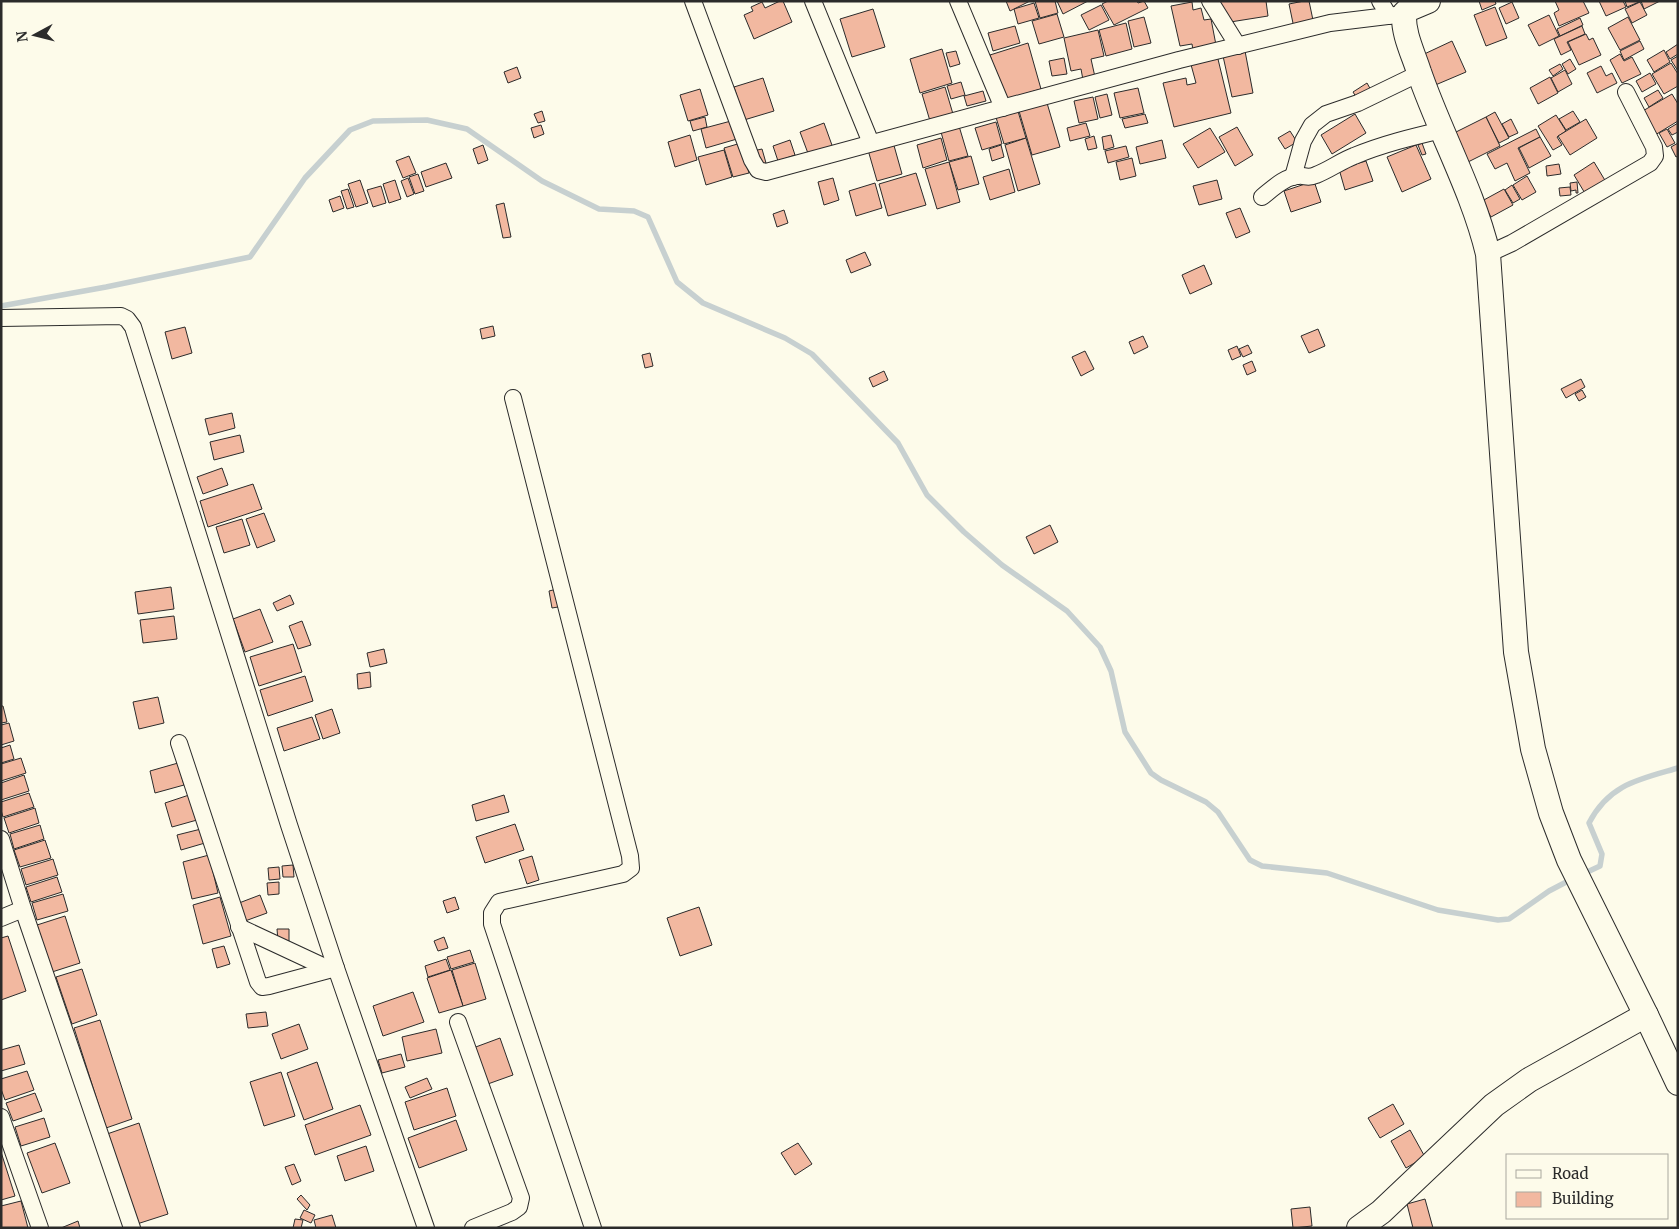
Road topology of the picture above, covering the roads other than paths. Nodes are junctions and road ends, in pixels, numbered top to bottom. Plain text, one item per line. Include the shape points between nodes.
1 (693, 1) edge
2 (813, 1) edge
3 (958, 1) edge
4 (1210, 1) edge
5 (1380, 1) edge
6 (1428, 1) edge
7 (1396, 15) junction
8 (1238, 46) junction
9 (1420, 73) junction
10 (1626, 92) dead end
11 (1003, 108) junction
12 (1442, 130) junction
13 (871, 144) junction
14 (1293, 177) junction
15 (1262, 197) dead end
16 (1488, 254) junction
17 (1, 318) edge
18 (513, 398) dead end
19 (179, 743) dead end
20 (1, 839) edge
21 (23, 909) junction
22 (1, 918) edge
23 (239, 927) junction
24 (333, 969) junction
25 (1646, 1015) junction
26 (458, 1022) dead end
27 (1678, 1083) edge
28 (1, 1117) edge
29 (40, 1228) edge
30 (132, 1228) edge
31 (426, 1228) edge
32 (472, 1228) edge
33 (593, 1228) edge
34 (1359, 1228) edge

1 - 13 street via 758,170 766,172
2 - 13 street
3 - 11 street
4 - 8 street
5 - 7 street
6 - 7 street
7 - 8 street via 1330,23
7 - 9 street
8 - 11 street
9 - 12 street
9 - 14 street via 1358,103 1326,114 1312,125 1303,141
10 - 16 street via 1654,147 1655,156 1650,163
11 - 13 street
12 - 14 street via 1351,156 1314,176
12 - 16 street via 1477,216
14 - 15 street
16 - 25 street via 1516,652 1533,749 1551,813 1569,860
17 - 24 street via 121,316 133,327
18 - 33 street via 630,856 631,868 623,874 499,902 492,913 492,924
19 - 23 street
20 - 21 street
21 - 22 street
21 - 30 street
23 - 24 street
23 - 24 street via 262,987
24 - 31 street
25 - 27 street
25 - 34 street via 1529,1080 1494,1105 1381,1212
26 - 32 street via 520,1198 519,1207 512,1212
28 - 29 street

